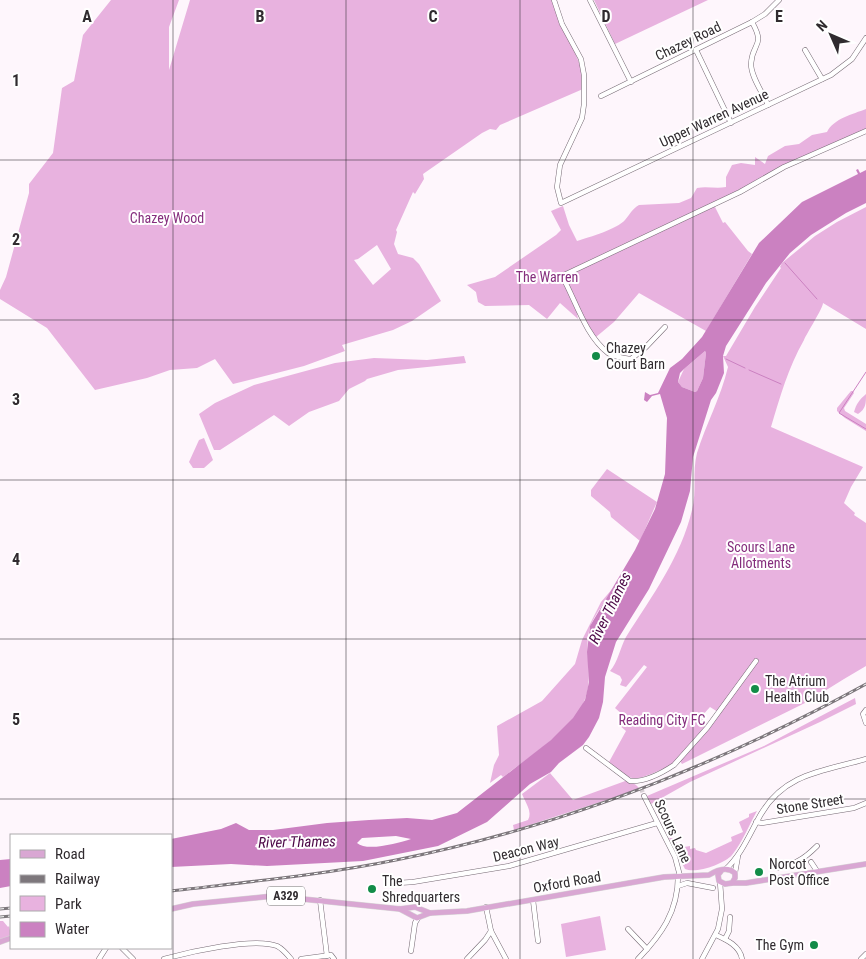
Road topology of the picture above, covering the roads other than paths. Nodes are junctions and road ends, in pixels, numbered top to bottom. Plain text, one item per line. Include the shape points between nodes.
1 (554, 0) edge
2 (590, 0) edge
3 (779, 0) edge
4 (752, 22) junction
5 (866, 39) edge
6 (696, 50) junction
7 (805, 50) dead end
8 (822, 79) junction
9 (631, 82) junction
10 (601, 96) dead end
11 (768, 105) junction
12 (731, 123) junction
13 (866, 131) edge
14 (665, 327) dead end
15 (756, 661) dead end
16 (865, 711) edge
17 (866, 723) edge
18 (586, 748) dead end
19 (866, 759) edge
20 (638, 782) junction
21 (641, 788) tunnel mouth
22 (644, 796) tunnel mouth
23 (866, 804) edge
24 (756, 822) junction
25 (657, 823) junction
26 (817, 846) dead end
27 (738, 856) junction
28 (811, 862) dead end
29 (794, 864) junction
30 (866, 864) edge
31 (776, 868) dead end
32 (724, 869) junction
33 (817, 871) junction
34 (735, 873) junction
35 (796, 874) junction
36 (709, 875) junction
37 (679, 876) junction
38 (720, 882) junction
39 (749, 882) junction
40 (398, 883) dead end
41 (731, 884) junction
42 (678, 886) junction
43 (713, 888) dead end
44 (722, 897) junction
45 (320, 900) junction
46 (533, 900) junction
47 (486, 907) junction
48 (412, 908) junction
49 (172, 909) edge
50 (420, 909) junction
51 (400, 910) junction
52 (430, 913) junction
53 (730, 917) dead end
54 (415, 918) junction
55 (628, 929) dead end
56 (491, 931) junction
57 (716, 934) junction
58 (725, 939) junction
59 (538, 941) dead end
60 (123, 949) edge
61 (648, 949) junction
62 (411, 951) dead end
63 (327, 956) junction
64 (133, 959) edge
65 (164, 959) edge
66 (292, 959) edge
67 (300, 959) edge
68 (334, 959) edge
69 (467, 959) edge
70 (506, 959) edge
71 (638, 959) edge
72 (702, 959) edge
73 (742, 959) edge

1 - 12 street, Upper Warren Avenue via 562,24 581,59 584,75 582,118 560,165 557,187 560,203
2 - 9 street
3 - 4 street, Chazey Road
4 - 6 street, Chazey Road
4 - 11 street via 759,38 752,67
5 - 8 street, Upper Warren Avenue via 852,59
6 - 9 street, Chazey Road
6 - 12 street
7 - 8 street
8 - 11 street, Upper Warren Avenue
9 - 10 street, Chazey Road
11 - 12 street, Upper Warren Avenue
13 - 14 street via 784,167 740,192 562,276 580,316 609,355 631,359
15 - 20 street via 707,728 674,765
16 - 17 street
18 - 20 street via 630,781
19 - 24 street via 794,781 771,800
20 - 21 street, Scours Lane
22 - 25 street, Scours Lane
23 - 24 street, Stone Street
24 - 27 street
25 - 37 street, Scours Lane via 675,857
25 - 40 street, Deacon Way via 509,866
26 - 29 street
27 - 32 street
27 - 34 street
28 - 33 street
29 - 31 street
29 - 35 street
30 - 33 main road
32 - 34 main road
32 - 36 main road, Oxford Road
32 - 38 main road via 718,875
33 - 35 main road
34 - 39 main road
34 - 41 main road
35 - 39 main road
36 - 37 main road, Oxford Road
36 - 38 main road
37 - 42 street, Scours Lane
37 - 46 main road, Oxford Road
38 - 41 main road
38 - 44 street
39 - 41 main road
41 - 44 street via 725,888
42 - 43 street via 687,883
42 - 61 street, Scours Lane via 666,925
44 - 57 street
45 - 49 main road, A329 via 263,896
45 - 51 main road, A329
45 - 63 street
46 - 47 main road, Oxford Road
46 - 59 street
47 - 52 main road, Oxford Road
47 - 56 street
48 - 50 main road, Oxford Road
48 - 51 main road, A329
48 - 54 main road via 410,912
50 - 52 main road, Oxford Road
50 - 54 main road
51 - 54 main road, A329
52 - 54 main road, Oxford Road
53 - 58 street
54 - 62 street
55 - 61 street
56 - 69 street
56 - 70 street
57 - 58 street
57 - 72 street
58 - 73 street via 737,948
60 - 64 street
61 - 71 street, Scours Lane
63 - 67 street
63 - 68 street
65 - 66 street via 209,948 263,944 281,948

